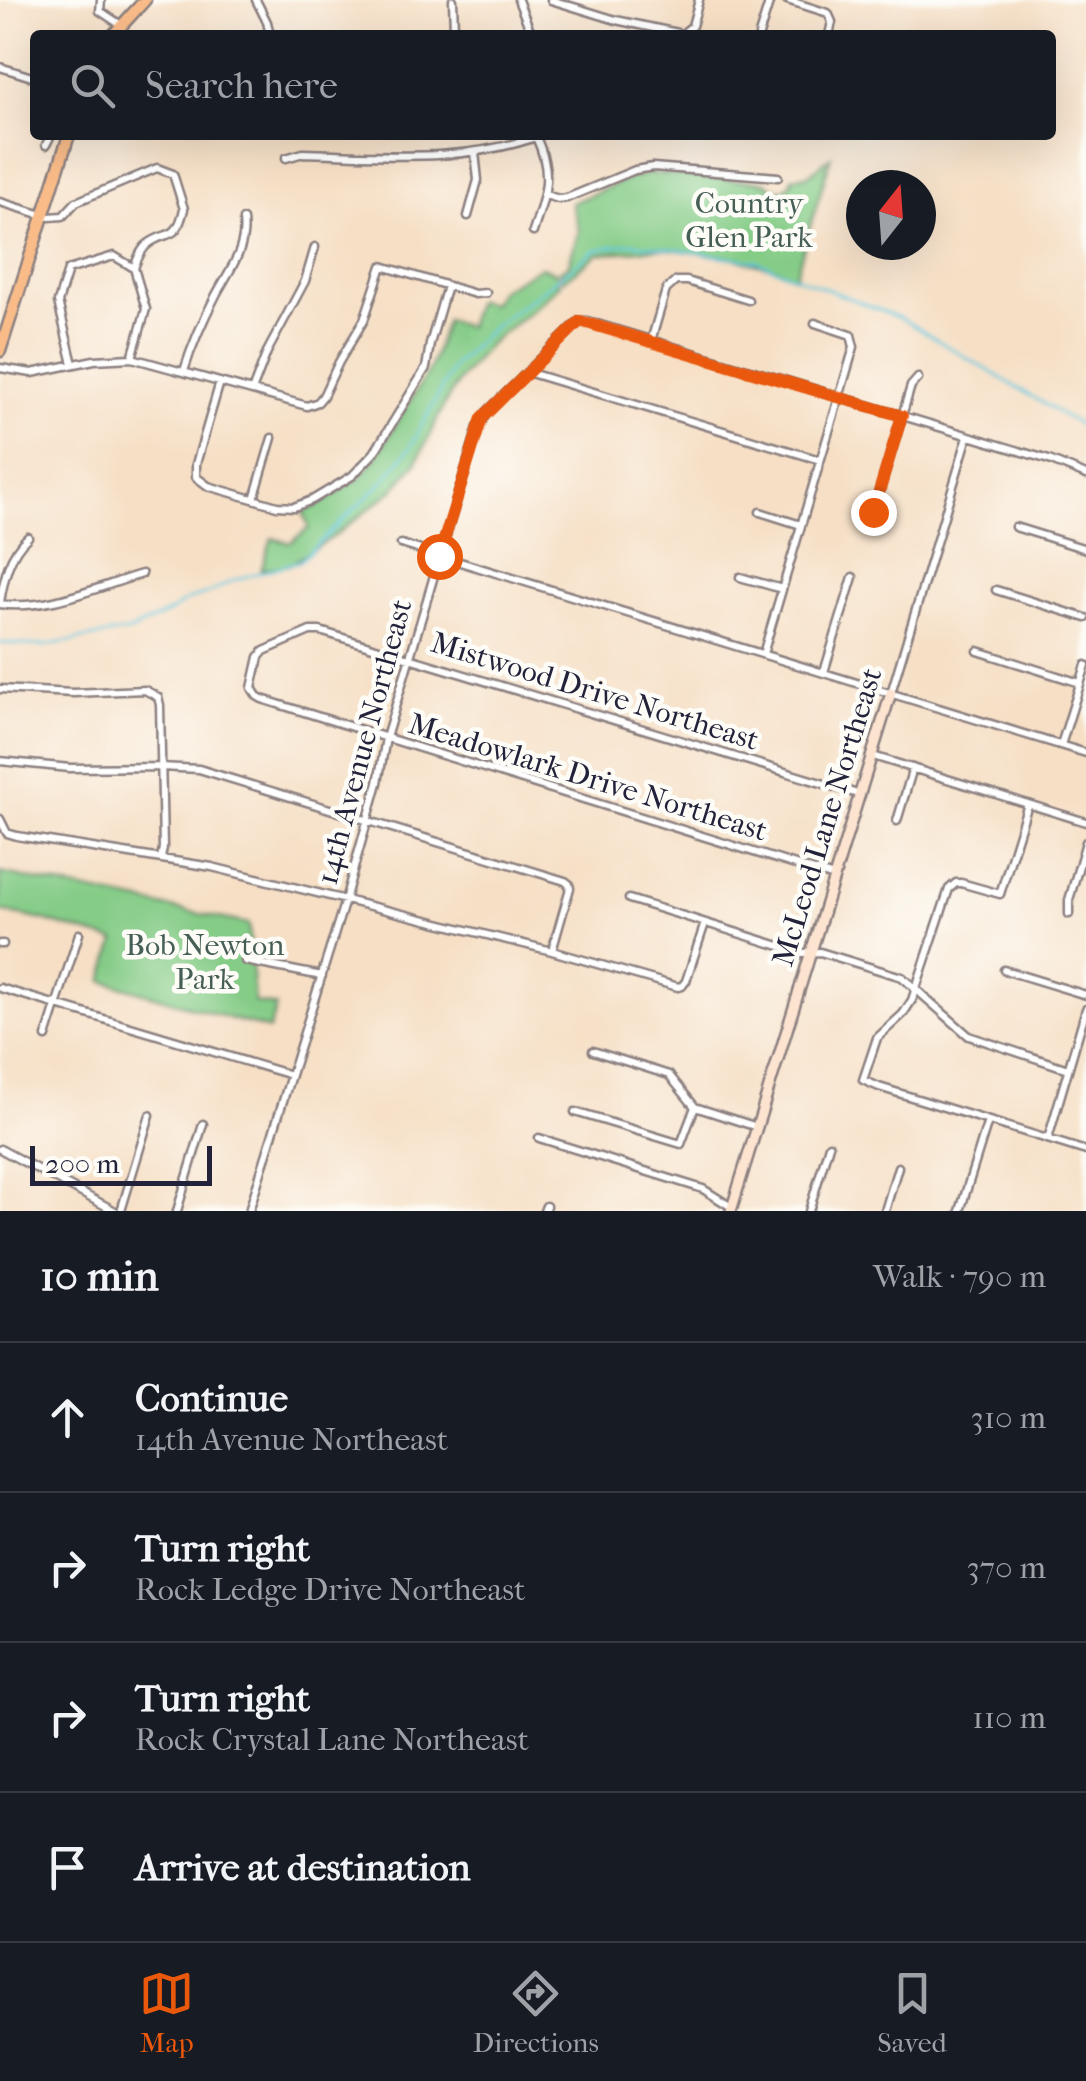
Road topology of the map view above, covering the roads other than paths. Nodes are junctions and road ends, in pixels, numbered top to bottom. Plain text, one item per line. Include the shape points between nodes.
1 (100, 0) edge
2 (145, 0) edge
3 (256, 0) edge
4 (452, 0) edge
5 (518, 0) edge
6 (550, 0) edge
7 (700, 0) edge
8 (770, 0) edge
9 (787, 0) edge
10 (121, 25) junction
11 (117, 30) edge
12 (269, 30) edge
13 (454, 30) edge
14 (530, 30) edge
15 (663, 30) edge
16 (687, 30) edge
17 (761, 30) edge
18 (830, 30) edge
19 (1, 70) edge
20 (30, 77) edge
21 (49, 140) edge
22 (67, 140) edge
23 (522, 140) edge
24 (539, 140) edge
25 (46, 144) dead end
26 (475, 152) junction
27 (286, 158) dead end
28 (778, 177) dead end
29 (545, 196) junction
30 (0, 202) edge
31 (43, 216) junction
32 (468, 216) dead end
33 (243, 220) dead end
34 (533, 232) dead end
35 (315, 246) dead end
36 (134, 268) junction
37 (448, 286) junction
38 (486, 294) dead end
39 (748, 300) dead end
40 (815, 323) dead end
41 (651, 340) junction
42 (0, 352) edge
43 (132, 358) junction
44 (73, 364) junction
45 (0, 368) edge
46 (184, 372) junction
47 (527, 372) junction
48 (918, 378) dead end
49 (220, 382) junction
50 (252, 392) junction
51 (839, 398) junction
52 (902, 416) junction
53 (968, 436) junction
54 (272, 438) dead end
55 (820, 460) junction
56 (1086, 476) edge
57 (254, 499) junction
58 (760, 512) dead end
59 (873, 512) dead end
60 (801, 525) junction
61 (1015, 527) dead end
62 (28, 538) dead end
63 (401, 544) dead end
64 (1086, 549) edge
65 (439, 556) junction
66 (142, 574) dead end
67 (740, 577) dead end
68 (854, 577) dead end
69 (782, 590) junction
70 (996, 590) dead end
71 (0, 603) edge
72 (1086, 618) edge
73 (978, 652) dead end
74 (261, 654) joint
75 (763, 654) junction
76 (409, 658) junction
77 (1086, 665) edge
78 (824, 672) junction
79 (1080, 683) junction
80 (0, 689) edge
81 (891, 692) junction
82 (386, 738) junction
83 (1061, 745) junction
84 (1086, 752) edge
85 (873, 756) junction
86 (0, 762) edge
87 (162, 766) junction
88 (913, 768) junction
89 (860, 795) junction
90 (1028, 804) junction
91 (0, 819) edge
92 (368, 820) junction
93 (897, 821) dead end
94 (1086, 822) edge
95 (1086, 842) edge
96 (161, 858) junction
97 (835, 878) junction
98 (630, 899) dead end
99 (345, 900) junction
100 (1069, 914) dead end
101 (705, 922) junction
102 (78, 934) dead end
103 (552, 951) junction
104 (812, 953) junction
105 (245, 960) dead end
106 (1004, 970) dead end
107 (322, 976) junction
108 (0, 988) edge
109 (917, 989) junction
110 (1086, 995) edge
111 (56, 1005) junction
112 (1086, 1009) edge
113 (46, 1037) dead end
114 (593, 1051) dead end
115 (1068, 1068) junction
116 (291, 1075) junction
117 (695, 1108) junction
118 (575, 1112) dead end
119 (150, 1115) dead end
120 (988, 1121) junction
121 (203, 1124) dead end
122 (757, 1127) junction
123 (538, 1138) dead end
124 (1048, 1139) junction
125 (829, 1145) dead end
126 (0, 1149) edge
127 (1086, 1151) edge
128 (898, 1168) dead end
129 (732, 1209) edge
130 (962, 1210) edge
131 (118, 1211) edge
132 (177, 1211) edge
133 (250, 1211) edge
134 (809, 1211) edge
135 (885, 1211) edge

1 - 10 street via 100,11
2 - 10 main road
3 - 12 street
4 - 13 street
5 - 14 street
6 - 15 street
7 - 16 street
8 - 17 street
9 - 18 street via 822,10 832,18
10 - 11 main road
19 - 20 street
21 - 25 street
22 - 31 main road
23 - 26 street
24 - 29 street via 548,169
26 - 27 street
26 - 32 street via 478,180
28 - 29 street via 653,166 567,198
29 - 34 street
30 - 31 street
31 - 36 street via 62,216 76,202 157,168 173,174 183,215 171,235 145,247
31 - 42 main road
33 - 46 street via 237,258
35 - 50 street
36 - 43 street via 146,309
36 - 44 street via 114,256 68,270 58,302
37 - 38 street
37 - 50 street via 382,266 367,314 318,402 301,406
37 - 57 street via 426,368 364,466 294,507
39 - 41 street via 676,281 666,290
40 - 51 street via 854,340
41 - 47 street, 14th Avenue Northeast via 580,321
41 - 51 street
43 - 44 street
43 - 46 street
44 - 45 street via 32,373
46 - 49 street
47 - 55 street
47 - 65 street, 14th Avenue Northeast via 480,421
48 - 52 street
49 - 50 street
49 - 57 street via 196,476
51 - 52 street
51 - 55 street
52 - 53 street
52 - 59 street
53 - 56 street
53 - 81 street, McLeod Lane Northeast
54 - 57 street
55 - 60 street
58 - 60 street
60 - 69 street
61 - 64 street
62 - 71 street via 16,548
63 - 65 street
65 - 75 street
65 - 76 street, 14th Avenue Northeast
66 - 71 street via 40,604
67 - 69 street
68 - 78 street
69 - 75 street
70 - 72 street
73 - 79 street
74 - 76 street, Mistwood Drive Northeast via 315,630
74 - 82 street, Meadowlark Drive Northeast via 252,684 257,696
75 - 78 street
76 - 82 street, 14th Avenue Northeast
76 - 89 street, Mistwood Drive Northeast
77 - 79 street
78 - 81 street
79 - 83 street
80 - 87 street via 154,693
81 - 83 street
81 - 85 street, McLeod Lane Northeast
82 - 92 street, 14th Avenue Northeast
82 - 97 street, Meadowlark Drive Northeast
83 - 84 street
85 - 88 street
85 - 89 street, McLeod Lane Northeast
86 - 87 street
87 - 92 street via 199,770
87 - 96 street
88 - 90 street
88 - 93 street
89 - 97 street, McLeod Lane Northeast
90 - 94 street
90 - 109 street via 1000,894 962,883 949,889
91 - 96 street via 7,833
92 - 99 street, 14th Avenue Northeast
92 - 103 street via 569,884
95 - 100 street
96 - 99 street
97 - 104 street, McLeod Lane Northeast
98 - 101 street
99 - 103 street
99 - 107 street, 14th Avenue Northeast
101 - 103 street via 682,986
101 - 104 street
102 - 111 street
104 - 109 street via 902,978
104 - 122 street, McLeod Lane Northeast
105 - 107 street
106 - 110 street
107 - 116 street, 14th Avenue Northeast
108 - 111 street
109 - 115 street via 969,1036
109 - 120 street via 877,1038 863,1080
111 - 113 street
111 - 116 street
112 - 115 street
114 - 117 street via 668,1074
115 - 124 street
116 - 133 street, 14th Avenue Northeast
117 - 118 street via 681,1144
117 - 122 street
119 - 131 street
120 - 124 street
120 - 130 street
121 - 132 street
122 - 129 street, McLeod Lane Northeast
123 - 129 street via 703,1189
124 - 127 street
125 - 134 street
126 - 131 street
128 - 135 street

